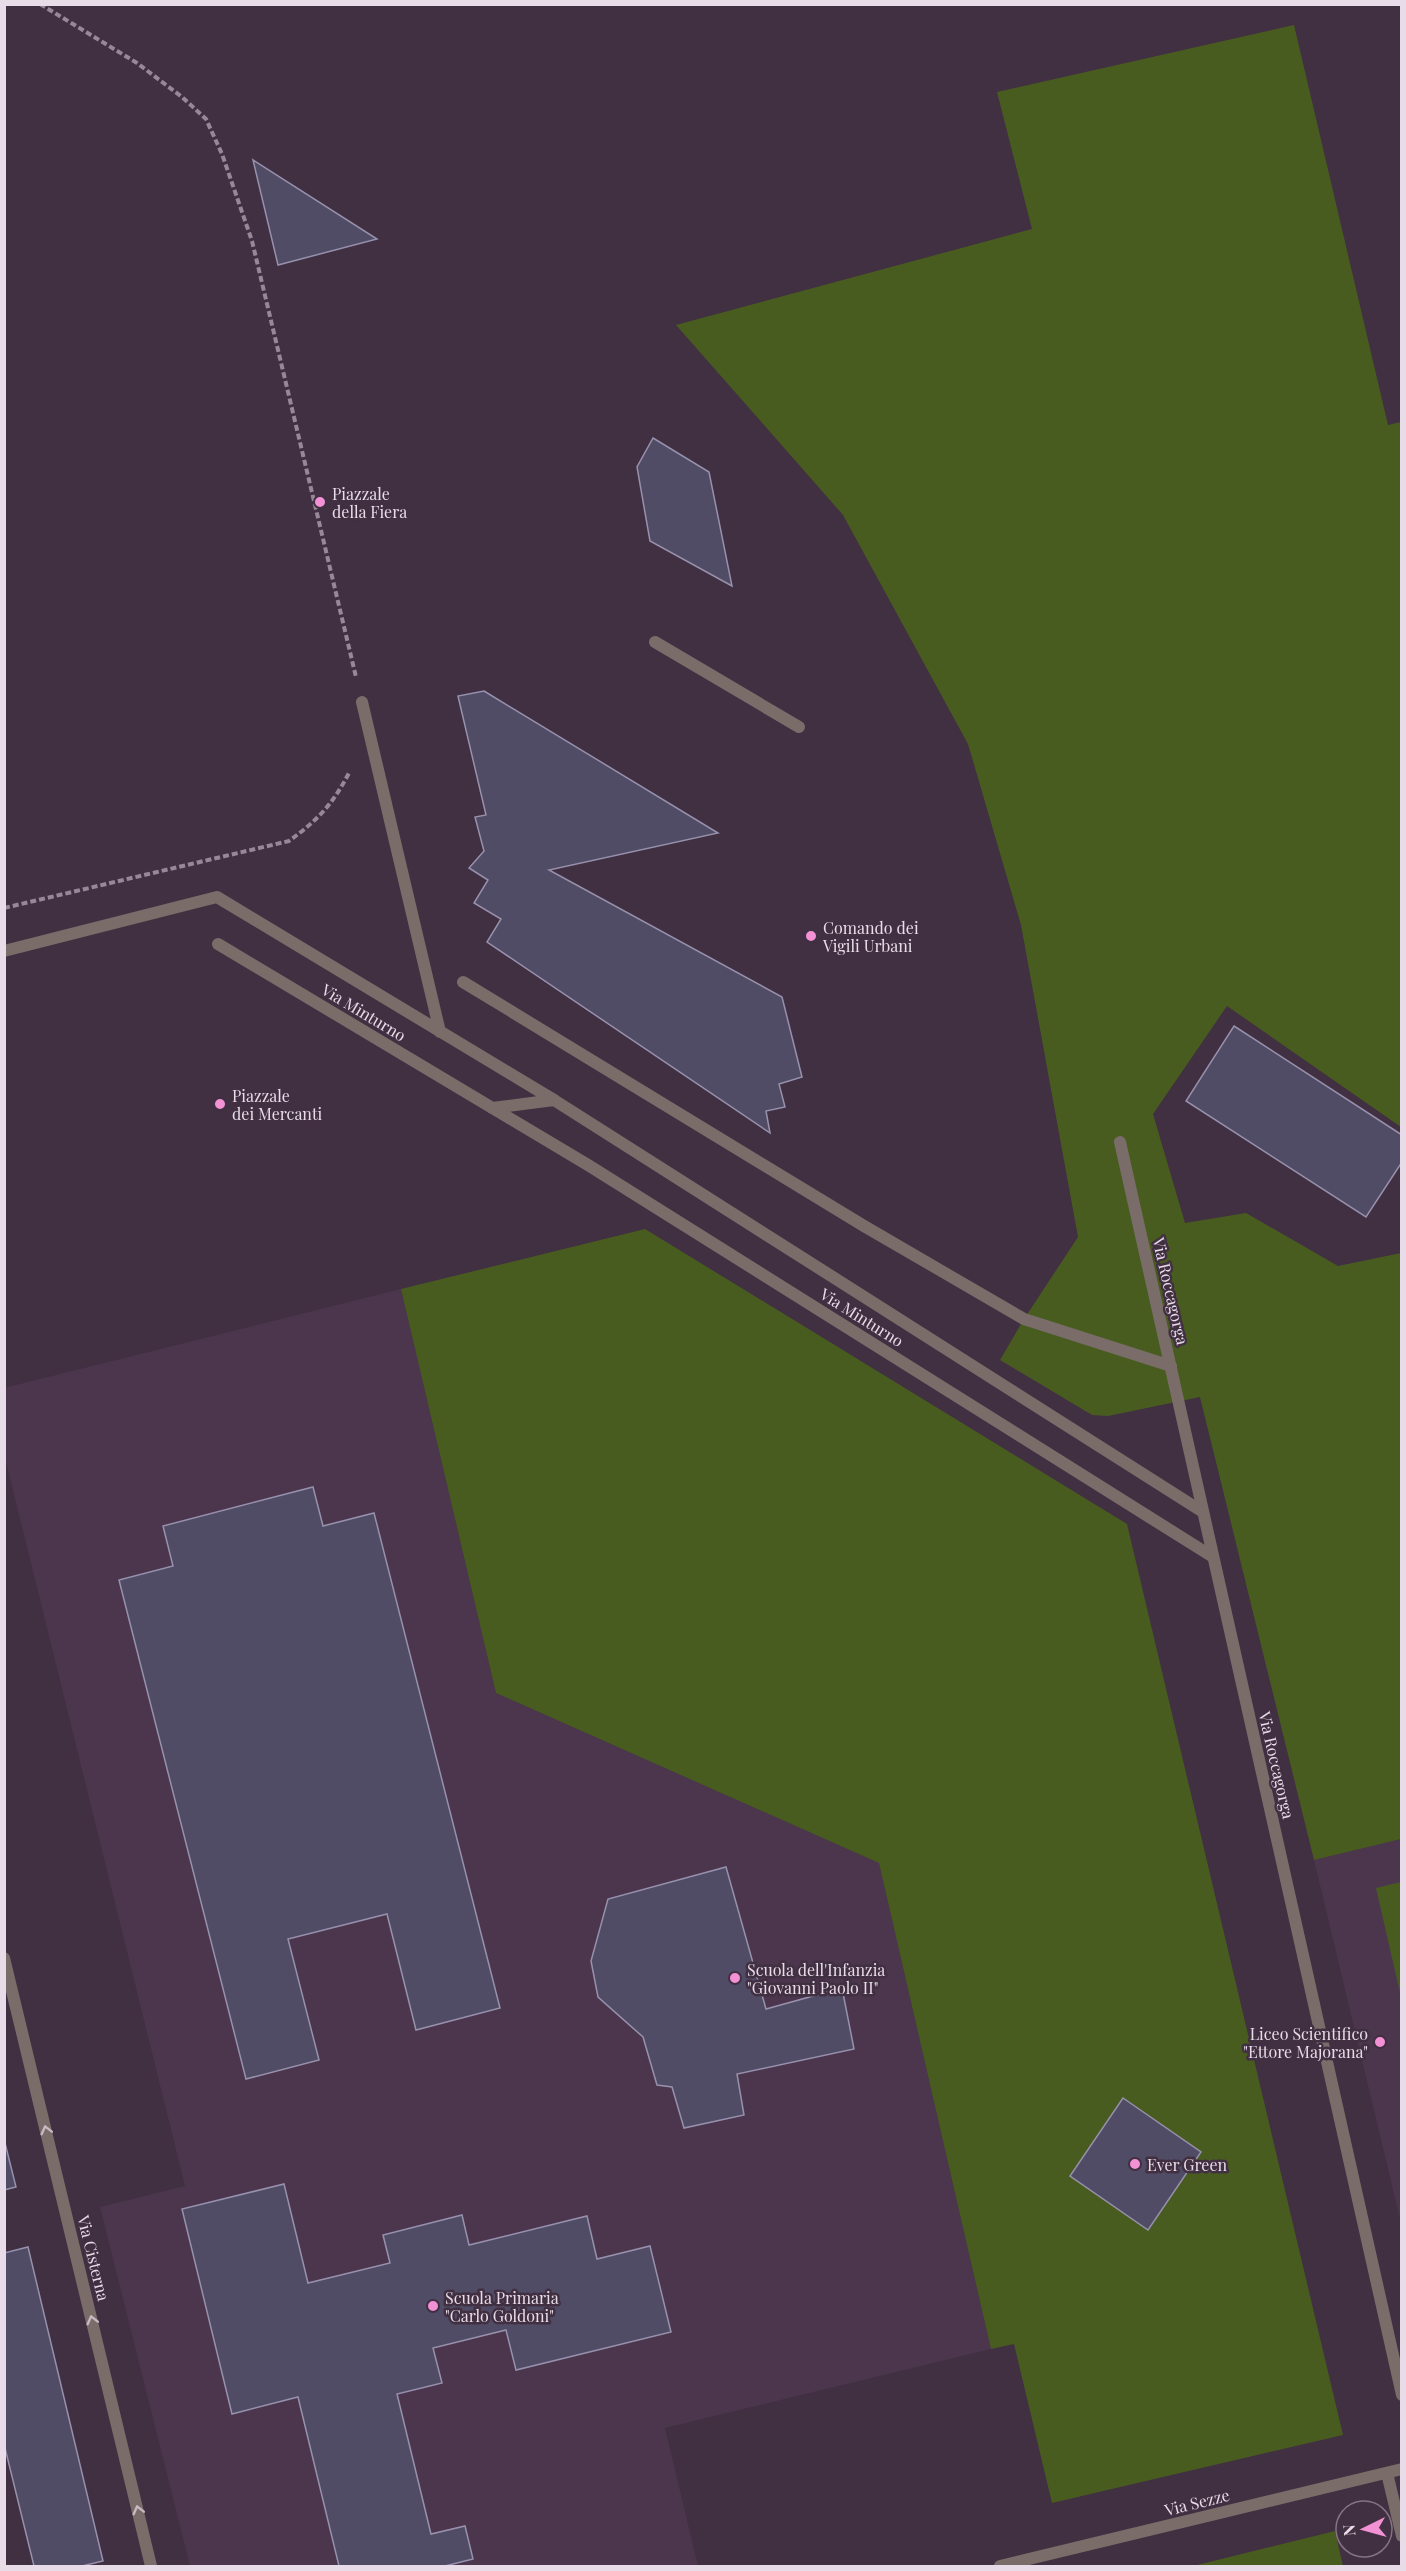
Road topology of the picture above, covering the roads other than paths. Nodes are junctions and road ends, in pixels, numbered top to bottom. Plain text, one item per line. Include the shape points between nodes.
1 (655, 642) dead end
2 (362, 702) road end
3 (800, 727) dead end
4 (218, 944) dead end
5 (4, 951) edge
6 (463, 982) dead end
7 (440, 1032) junction
8 (554, 1100) junction
9 (492, 1108) junction
10 (1120, 1142) dead end
11 (1171, 1366) junction
12 (1203, 1512) junction
13 (1213, 1557) junction
14 (4, 1958) edge
15 (1401, 2395) edge
16 (1401, 2469) edge
17 (1387, 2473) junction
18 (1401, 2536) edge
19 (151, 2566) edge
20 (1000, 2566) edge

1 - 3 street
2 - 7 street
4 - 9 street, Via Minturno
5 - 7 street, Via Minturno via 217,897
6 - 11 street via 1024,1319
7 - 8 street, Via Minturno
8 - 9 street
8 - 12 street, Via Minturno
9 - 13 street, Via Minturno
10 - 11 street, Via Roccagorga
11 - 12 street, Via Roccagorga
12 - 13 street, Via Roccagorga
13 - 15 street, Via Roccagorga
19 -> 14 street, Via Cisterna
16 - 17 street, Via Sezze
17 - 18 street
17 - 20 street, Via Sezze

